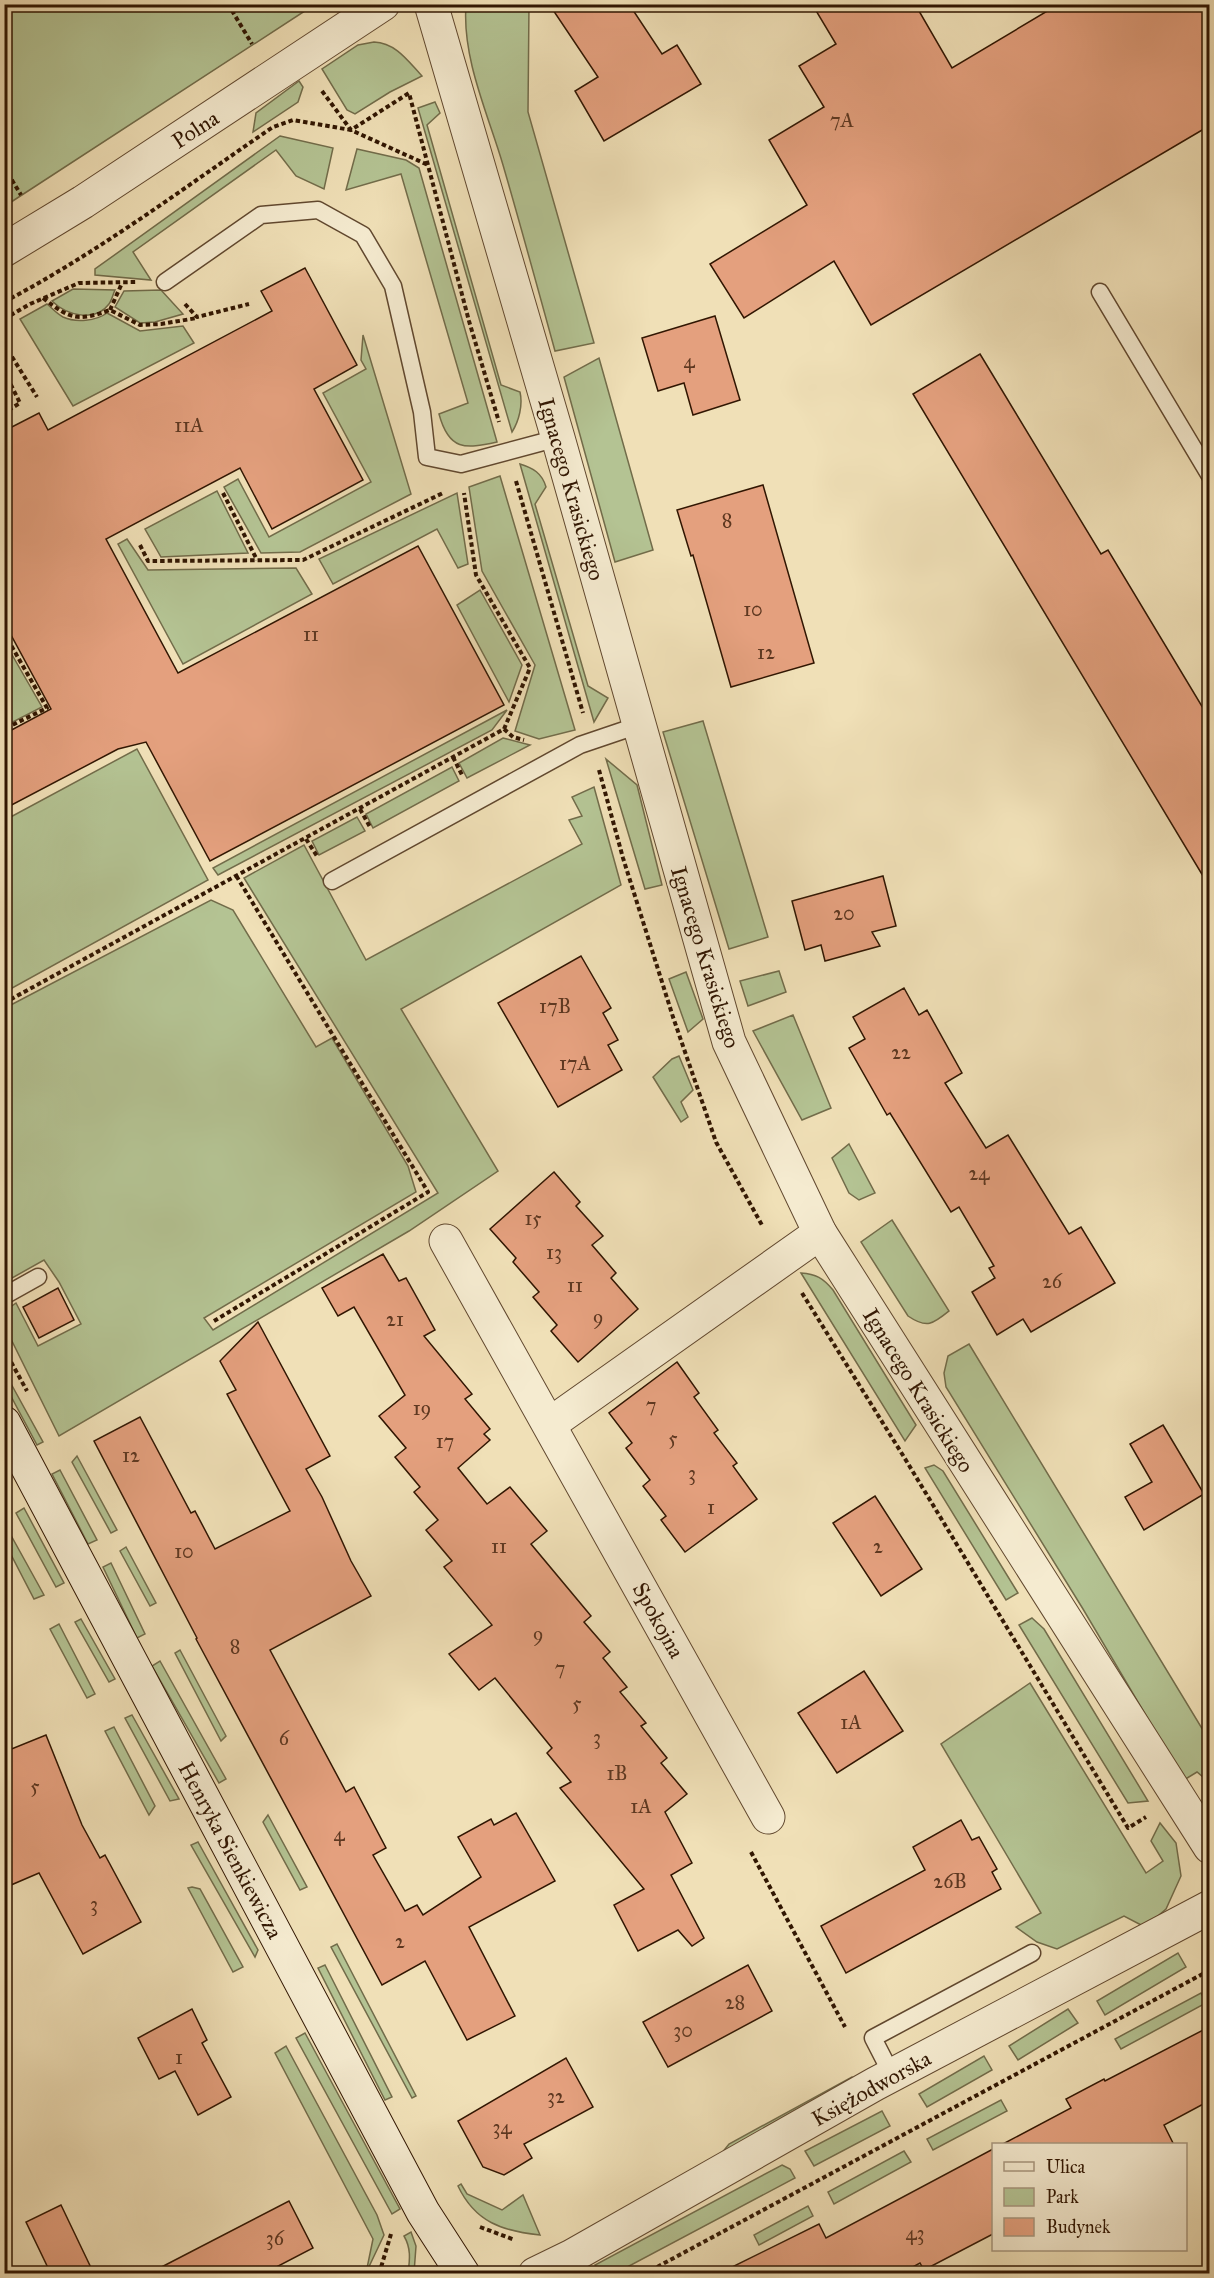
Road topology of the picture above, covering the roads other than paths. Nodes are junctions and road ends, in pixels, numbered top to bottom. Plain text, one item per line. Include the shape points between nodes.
1 (383, 4) edge
2 (431, 4) edge
3 (4, 250) edge
4 (165, 282) road end
5 (1100, 292) dead end
6 (558, 438) junction
7 (1209, 476) edge
8 (639, 725) junction
9 (332, 881) dead end
10 (820, 1233) junction
11 (446, 1241) dead end
12 (38, 1277) dead end
13 (4, 1296) edge
14 (4, 1423) edge
15 (550, 1424) junction
16 (768, 1817) road end
17 (1209, 1847) edge
18 (1209, 1907) edge
19 (1032, 1953) dead end
20 (884, 2079) junction
21 (463, 2274) edge
22 (535, 2274) edge

1 - 3 street, Polna
2 - 6 street, Ignacego Krasickiego
4 - 6 lane via 261,214 318,210 363,235 393,286 422,412 427,457 461,464
5 - 7 lane
6 - 8 street, Ignacego Krasickiego
8 - 9 lane via 580,746
8 - 10 street, Ignacego Krasickiego via 729,1042
10 - 15 street
10 - 17 street, Ignacego Krasickiego
11 - 15 street, Spokojna
12 - 13 lane
14 - 21 street, Henryka Sienkiewicza via 423,2212
15 - 16 street, Spokojna
18 - 20 street, Księżodworska
19 - 20 lane via 873,2038
20 - 22 street, Księżodworska

